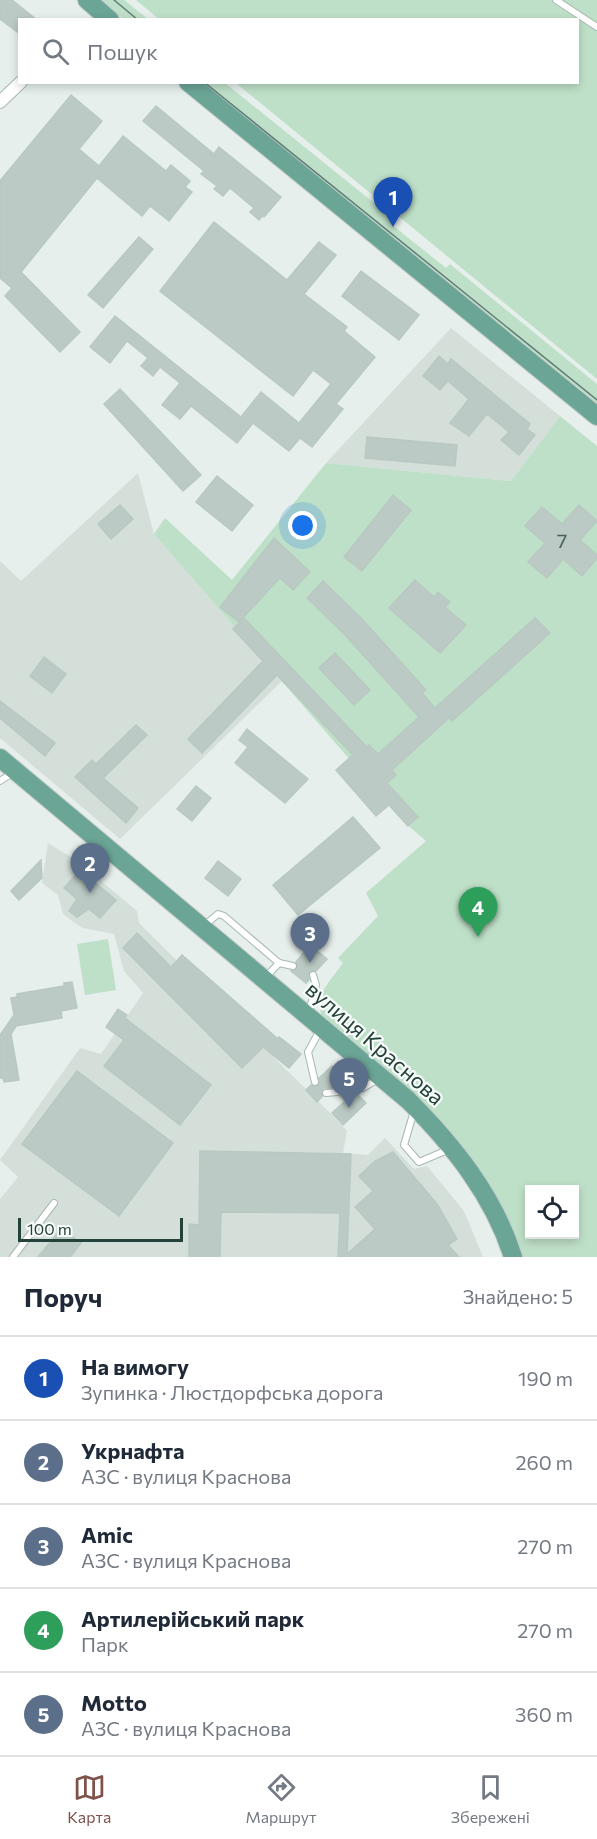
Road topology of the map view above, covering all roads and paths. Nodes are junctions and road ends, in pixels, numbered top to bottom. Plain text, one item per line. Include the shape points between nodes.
1 (556, 0) edge
2 (597, 27) edge
3 (19, 84) edge
4 (190, 84) edge
5 (0, 102) edge
6 (597, 416) edge
7 (0, 758) edge
8 (8, 776) edge
9 (203, 928) junction
10 (279, 963) junction
11 (293, 966) dead end
12 (313, 975) dead end
13 (264, 979) junction
14 (315, 1021) junction
15 (381, 1077) junction
16 (315, 1082) dead end
17 (345, 1089) dead end
18 (337, 1092) dead end
19 (326, 1093) dead end
20 (415, 1107) junction
21 (452, 1148) junction
22 (54, 1203) dead end
23 (13, 1257) edge
24 (513, 1257) edge

1 - 2 lane
3 - 5 street
4 - 6 main road
7 - 8 main road, вулиця Краснова
8 - 9 main road, вулиця Краснова
9 - 10 lane via 212,917 224,916
9 - 13 main road, вулиця Краснова
10 - 11 lane
10 - 13 lane
12 - 14 lane
13 - 14 main road, вулиця Краснова
14 - 15 main road, вулиця Краснова
14 - 16 lane via 308,1052
15 - 17 lane via 363,1088
15 - 20 main road, вулиця Краснова
18 - 19 lane
20 - 21 main road, вулиця Краснова
20 - 21 lane via 404,1145 419,1162
21 - 24 main road, вулиця Краснова via 490,1206
22 - 23 lane

